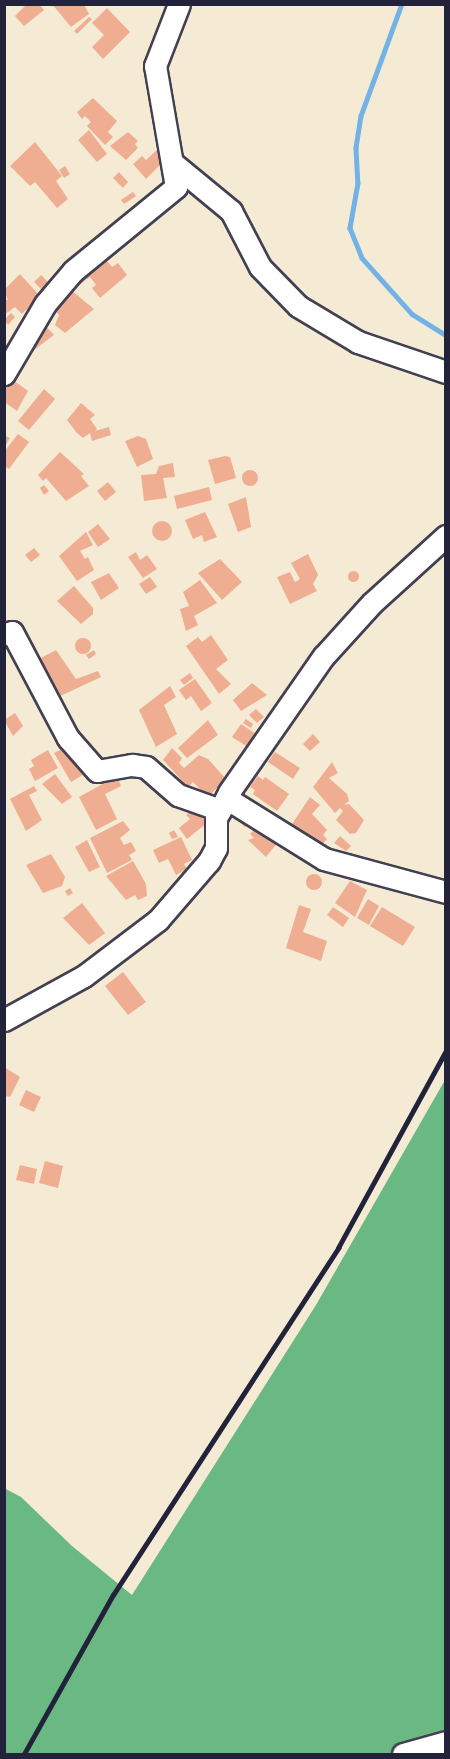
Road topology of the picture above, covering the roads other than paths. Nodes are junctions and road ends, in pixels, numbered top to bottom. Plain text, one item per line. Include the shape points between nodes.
1 (179, 4) edge
2 (174, 164) junction
3 (446, 372) edge
4 (4, 374) edge
5 (446, 536) edge
6 (4, 634) edge
7 (223, 804) junction
8 (446, 892) edge
9 (4, 1020) edge
10 (438, 1747) edge
11 (403, 1755) edge

1 - 2 street via 155,66
2 - 3 street via 231,211 260,267 298,306 358,342
2 - 4 street via 176,188 73,271 45,304
5 - 7 street via 372,603 323,657
6 - 7 street via 12,632 68,738 97,771 132,765 146,767 178,795
7 - 8 street via 324,859
7 - 9 street via 216,848 209,861 158,920 84,976
10 - 11 street

